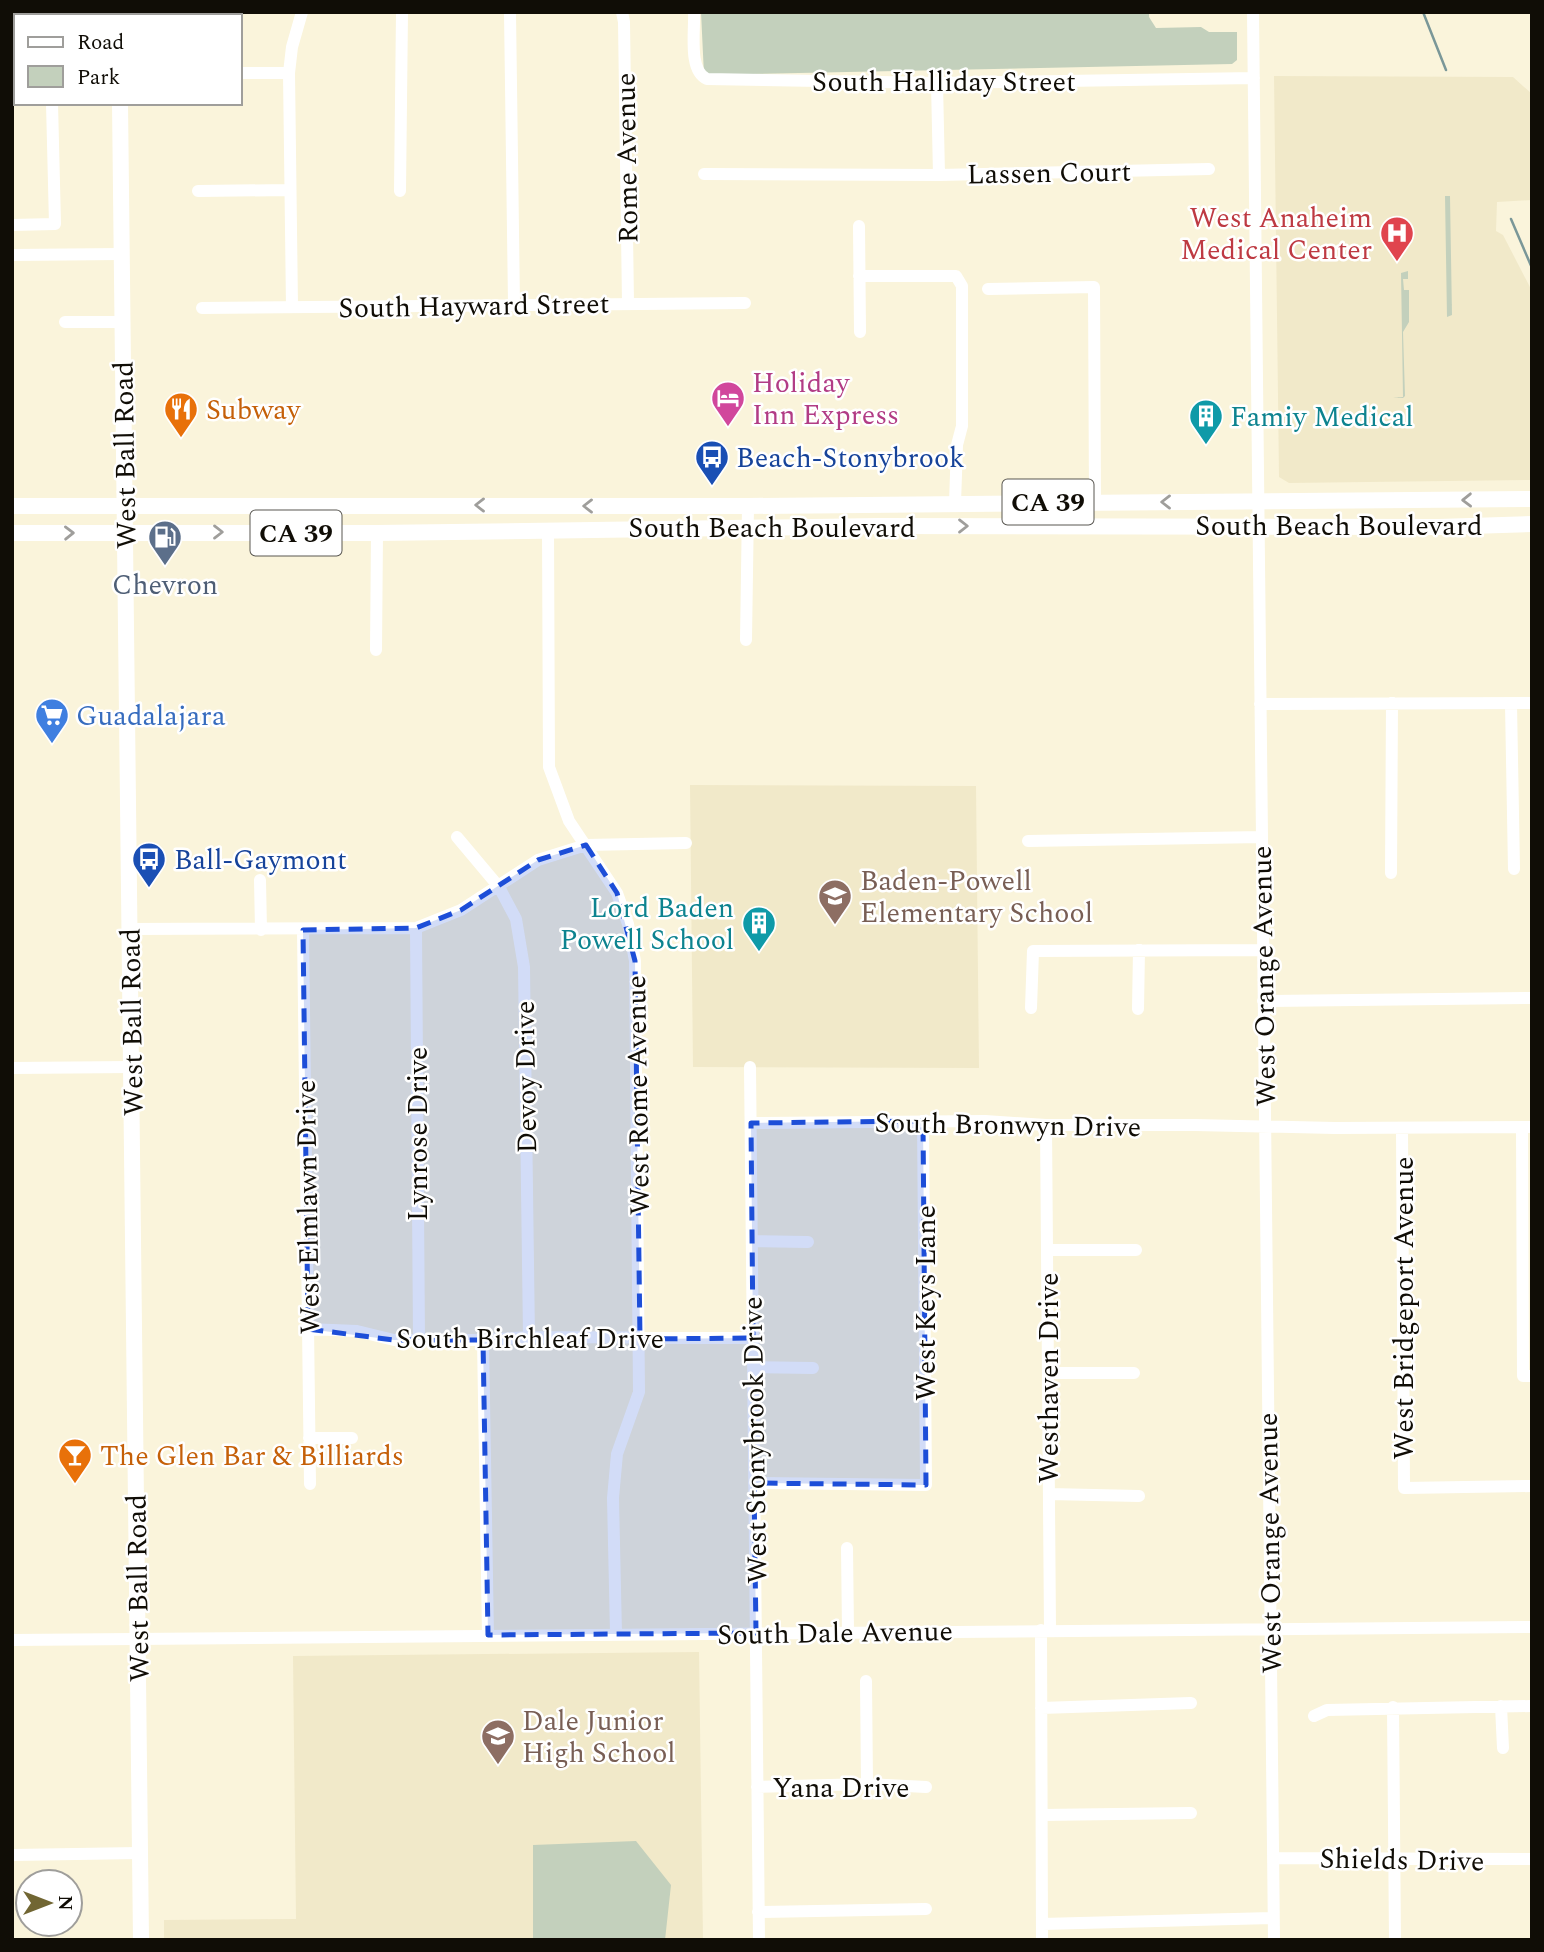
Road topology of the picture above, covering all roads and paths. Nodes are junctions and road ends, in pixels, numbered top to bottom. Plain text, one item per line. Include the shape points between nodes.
1 (302, 12) edge
2 (402, 12) edge
3 (510, 12) edge
4 (622, 12) edge
5 (694, 12) edge
6 (1253, 12) edge
7 (242, 73) edge
8 (289, 73) junction
9 (1254, 78) junction
10 (937, 83) junction
11 (52, 105) edge
12 (120, 105) edge
13 (1209, 169) dead end
14 (704, 174) dead end
15 (939, 175) junction
16 (289, 190) junction
17 (198, 191) dead end
18 (400, 191) dead end
19 (12, 225) edge
20 (859, 226) dead end
21 (122, 254) junction
22 (12, 255) edge
23 (859, 276) junction
24 (988, 289) dead end
25 (628, 303) junction
26 (745, 303) dead end
27 (514, 304) junction
28 (292, 307) junction
29 (202, 308) dead end
30 (65, 322) dead end
31 (123, 322) junction
32 (860, 332) dead end
33 (1532, 499) edge
34 (1258, 501) junction
35 (1095, 502) junction
36 (956, 503) junction
37 (12, 506) edge
38 (125, 506) junction
39 (748, 506) junction
40 (1532, 524) edge
41 (1259, 526) junction
42 (748, 527) junction
43 (548, 529) junction
44 (125, 532) junction
45 (12, 533) edge
46 (377, 533) junction
47 (746, 640) dead end
48 (376, 650) dead end
49 (1392, 703) junction
50 (1260, 704) junction
51 (1511, 704) junction
52 (1532, 704) edge
53 (457, 837) dead end
54 (1262, 837) junction
55 (1028, 841) dead end
56 (686, 843) dead end
57 (586, 845) junction
58 (1514, 869) dead end
59 (1391, 873) dead end
60 (260, 880) dead end
61 (499, 887) junction
62 (130, 929) junction
63 (416, 929) junction
64 (261, 930) junction
65 (303, 930) junction
66 (1139, 950) junction
67 (1263, 950) junction
68 (1532, 998) edge
69 (1263, 1001) junction
70 (1031, 1007) dead end
71 (1138, 1009) dead end
72 (132, 1067) junction
73 (750, 1067) dead end
74 (12, 1068) edge
75 (923, 1121) junction
76 (751, 1124) junction
77 (1046, 1125) junction
78 (1265, 1127) junction
79 (1527, 1127) edge
80 (1402, 1128) junction
81 (752, 1241) junction
82 (808, 1242) dead end
83 (1047, 1250) junction
84 (1136, 1250) dead end
85 (308, 1329) junction
86 (529, 1337) junction
87 (753, 1338) junction
88 (640, 1339) junction
89 (419, 1340) junction
90 (483, 1340) junction
91 (753, 1367) junction
92 (813, 1368) dead end
93 (1048, 1373) junction
94 (1134, 1373) dead end
95 (1527, 1376) edge
96 (309, 1438) junction
97 (352, 1438) dead end
98 (754, 1483) junction
99 (310, 1484) dead end
100 (1532, 1486) edge
101 (1049, 1494) junction
102 (1139, 1496) dead end
103 (847, 1548) dead end
104 (1532, 1627) edge
105 (1270, 1628) junction
106 (1045, 1630) junction
107 (848, 1632) junction
108 (756, 1633) junction
109 (616, 1634) junction
110 (488, 1635) junction
111 (138, 1639) junction
112 (12, 1640) edge
113 (866, 1681) dead end
114 (1192, 1703) dead end
115 (1501, 1706) junction
116 (1532, 1706) edge
117 (1041, 1707) junction
118 (1393, 1707) junction
119 (1314, 1716) dead end
120 (1503, 1748) dead end
121 (867, 1784) junction
122 (757, 1787) junction
123 (926, 1787) dead end
124 (1191, 1813) dead end
125 (1042, 1815) junction
126 (140, 1853) junction
127 (12, 1855) edge
128 (1273, 1858) junction
129 (1394, 1859) junction
130 (1532, 1859) edge
131 (926, 1909) dead end
132 (758, 1912) junction
133 (1273, 1919) junction
134 (1042, 1924) junction
135 (141, 1940) edge
136 (759, 1940) edge
137 (1042, 1940) edge
138 (1274, 1940) edge
139 (1395, 1940) edge

1 - 8 street
2 - 18 street
3 - 27 street
4 - 25 street, Rome Avenue
5 - 10 street, South Halliday Street via 695,67 707,79
6 - 9 street, West Orange Avenue
7 - 8 street
8 - 16 street
9 - 10 street, South Halliday Street
9 - 34 street, West Orange Avenue
10 - 15 street, Lassen Court
11 - 19 street via 54,224
12 - 21 main road, West Ball Road
13 - 15 street, Lassen Court
14 - 15 street
16 - 17 street
16 - 28 street
20 - 23 street
21 - 22 street
21 - 31 main road, West Ball Road
23 - 32 street
23 - 36 street via 957,276 962,286 962,426 957,445
24 - 35 street via 1094,287
25 - 26 street, South Hayward Street
25 - 27 street, South Hayward Street
27 - 28 street, South Hayward Street
28 - 29 street, South Hayward Street
30 - 31 street
31 - 38 main road, West Ball Road
33 -> 34 main road, South Beach Boulevard / CA 39
34 -> 35 main road, South Beach Boulevard / CA 39
34 - 41 street, West Orange Avenue
35 - 36 main road, South Beach Boulevard / CA 39
36 - 39 main road, South Beach Boulevard / CA 39
37 - 38 main road, South Beach Boulevard / CA 39
39 -> 38 main road, South Beach Boulevard / CA 39
38 - 44 main road, West Ball Road
39 - 42 street
40 - 41 main road, South Beach Boulevard / CA 39
42 -> 41 main road, South Beach Boulevard / CA 39
41 - 50 street, West Orange Avenue
42 - 43 main road, South Beach Boulevard / CA 39
42 - 47 street
43 - 46 main road, South Beach Boulevard / CA 39
43 - 57 street, West Rome Avenue via 549,767 569,821
45 -> 44 main road, South Beach Boulevard / CA 39
44 -> 46 main road, South Beach Boulevard / CA 39
44 - 62 main road, West Ball Road
46 - 48 street
49 - 50 street
49 - 51 street
49 - 59 street
50 - 54 street, West Orange Avenue
51 - 52 street
51 - 58 street
53 - 61 street, Devoy Drive
54 - 55 street
54 - 67 street, West Orange Avenue
56 - 57 street
57 - 61 street via 538,860
57 - 88 street, West Rome Avenue via 617,893 635,961
60 - 64 street
61 - 63 street
61 - 86 street, Devoy Drive via 516,919 524,967
62 - 64 street
62 - 72 main road, West Ball Road
63 - 65 street
63 - 89 street, Lynrose Drive
64 - 65 street
65 - 85 street, West Elmlawn Drive
66 - 67 street
66 - 70 street via 1033,951
66 - 71 street
67 - 69 street, West Orange Avenue
68 - 69 street
69 - 78 street, West Orange Avenue
72 - 74 street
72 - 111 main road, West Ball Road
73 - 76 street, West Stonybrook Drive
75 - 76 street, South Bronwyn Drive
75 - 77 street, South Bronwyn Drive
75 - 98 street, West Keys Lane via 926,1485
76 - 81 street, West Stonybrook Drive
77 - 78 street, South Bronwyn Drive
77 - 83 street, Westhaven Drive
78 - 80 street, South Bronwyn Drive
78 - 105 street, West Orange Avenue
79 - 80 street, South Bronwyn Drive
79 - 95 street
80 - 100 street, West Bridgeport Avenue via 1404,1488
81 - 82 street
81 - 87 street, West Stonybrook Drive
83 - 84 street
83 - 93 street, Westhaven Drive
85 - 89 street, South Birchleaf Drive
85 - 96 street, West Elmlawn Drive
86 - 88 street, South Birchleaf Drive
86 - 90 street, South Birchleaf Drive
87 - 88 street, South Birchleaf Drive
87 - 91 street, West Stonybrook Drive
88 - 109 street, West Rome Avenue via 639,1392 617,1454 612,1499
89 - 90 street, South Birchleaf Drive
90 - 110 street
91 - 92 street
91 - 98 street, West Stonybrook Drive
93 - 94 street
93 - 101 street, Westhaven Drive
96 - 97 street
96 - 99 street, West Elmlawn Drive
98 - 108 street, West Stonybrook Drive
101 - 102 street
101 - 106 street, Westhaven Drive
103 - 107 street
104 - 105 street, South Dale Avenue
105 - 106 street, South Dale Avenue
105 - 128 street, West Orange Avenue
106 - 107 street, South Dale Avenue
106 - 117 street, Westhaven Drive
107 - 108 street, South Dale Avenue
108 - 109 street, South Dale Avenue
108 - 122 street, West Stonybrook Drive
109 - 110 street, South Dale Avenue
110 - 111 street, South Dale Avenue
111 - 112 street, South Dale Avenue
111 - 126 main road, West Ball Road
113 - 121 street
114 - 117 street
115 - 116 street
115 - 118 street
115 - 120 street
117 - 125 street, Westhaven Drive
118 - 119 street via 1327,1710
118 - 129 street
121 - 122 street, Yana Drive
121 - 123 street, Yana Drive
122 - 132 street, West Stonybrook Drive
124 - 125 street
125 - 134 street, Westhaven Drive
126 - 127 street
126 - 135 main road, West Ball Road
128 - 129 street, Shields Drive
128 - 133 street, West Orange Avenue
129 - 130 street, Shields Drive
129 - 139 street
131 - 132 street
132 - 136 street, West Stonybrook Drive
133 - 134 street
133 - 138 street, West Orange Avenue
134 - 137 street, Westhaven Drive

